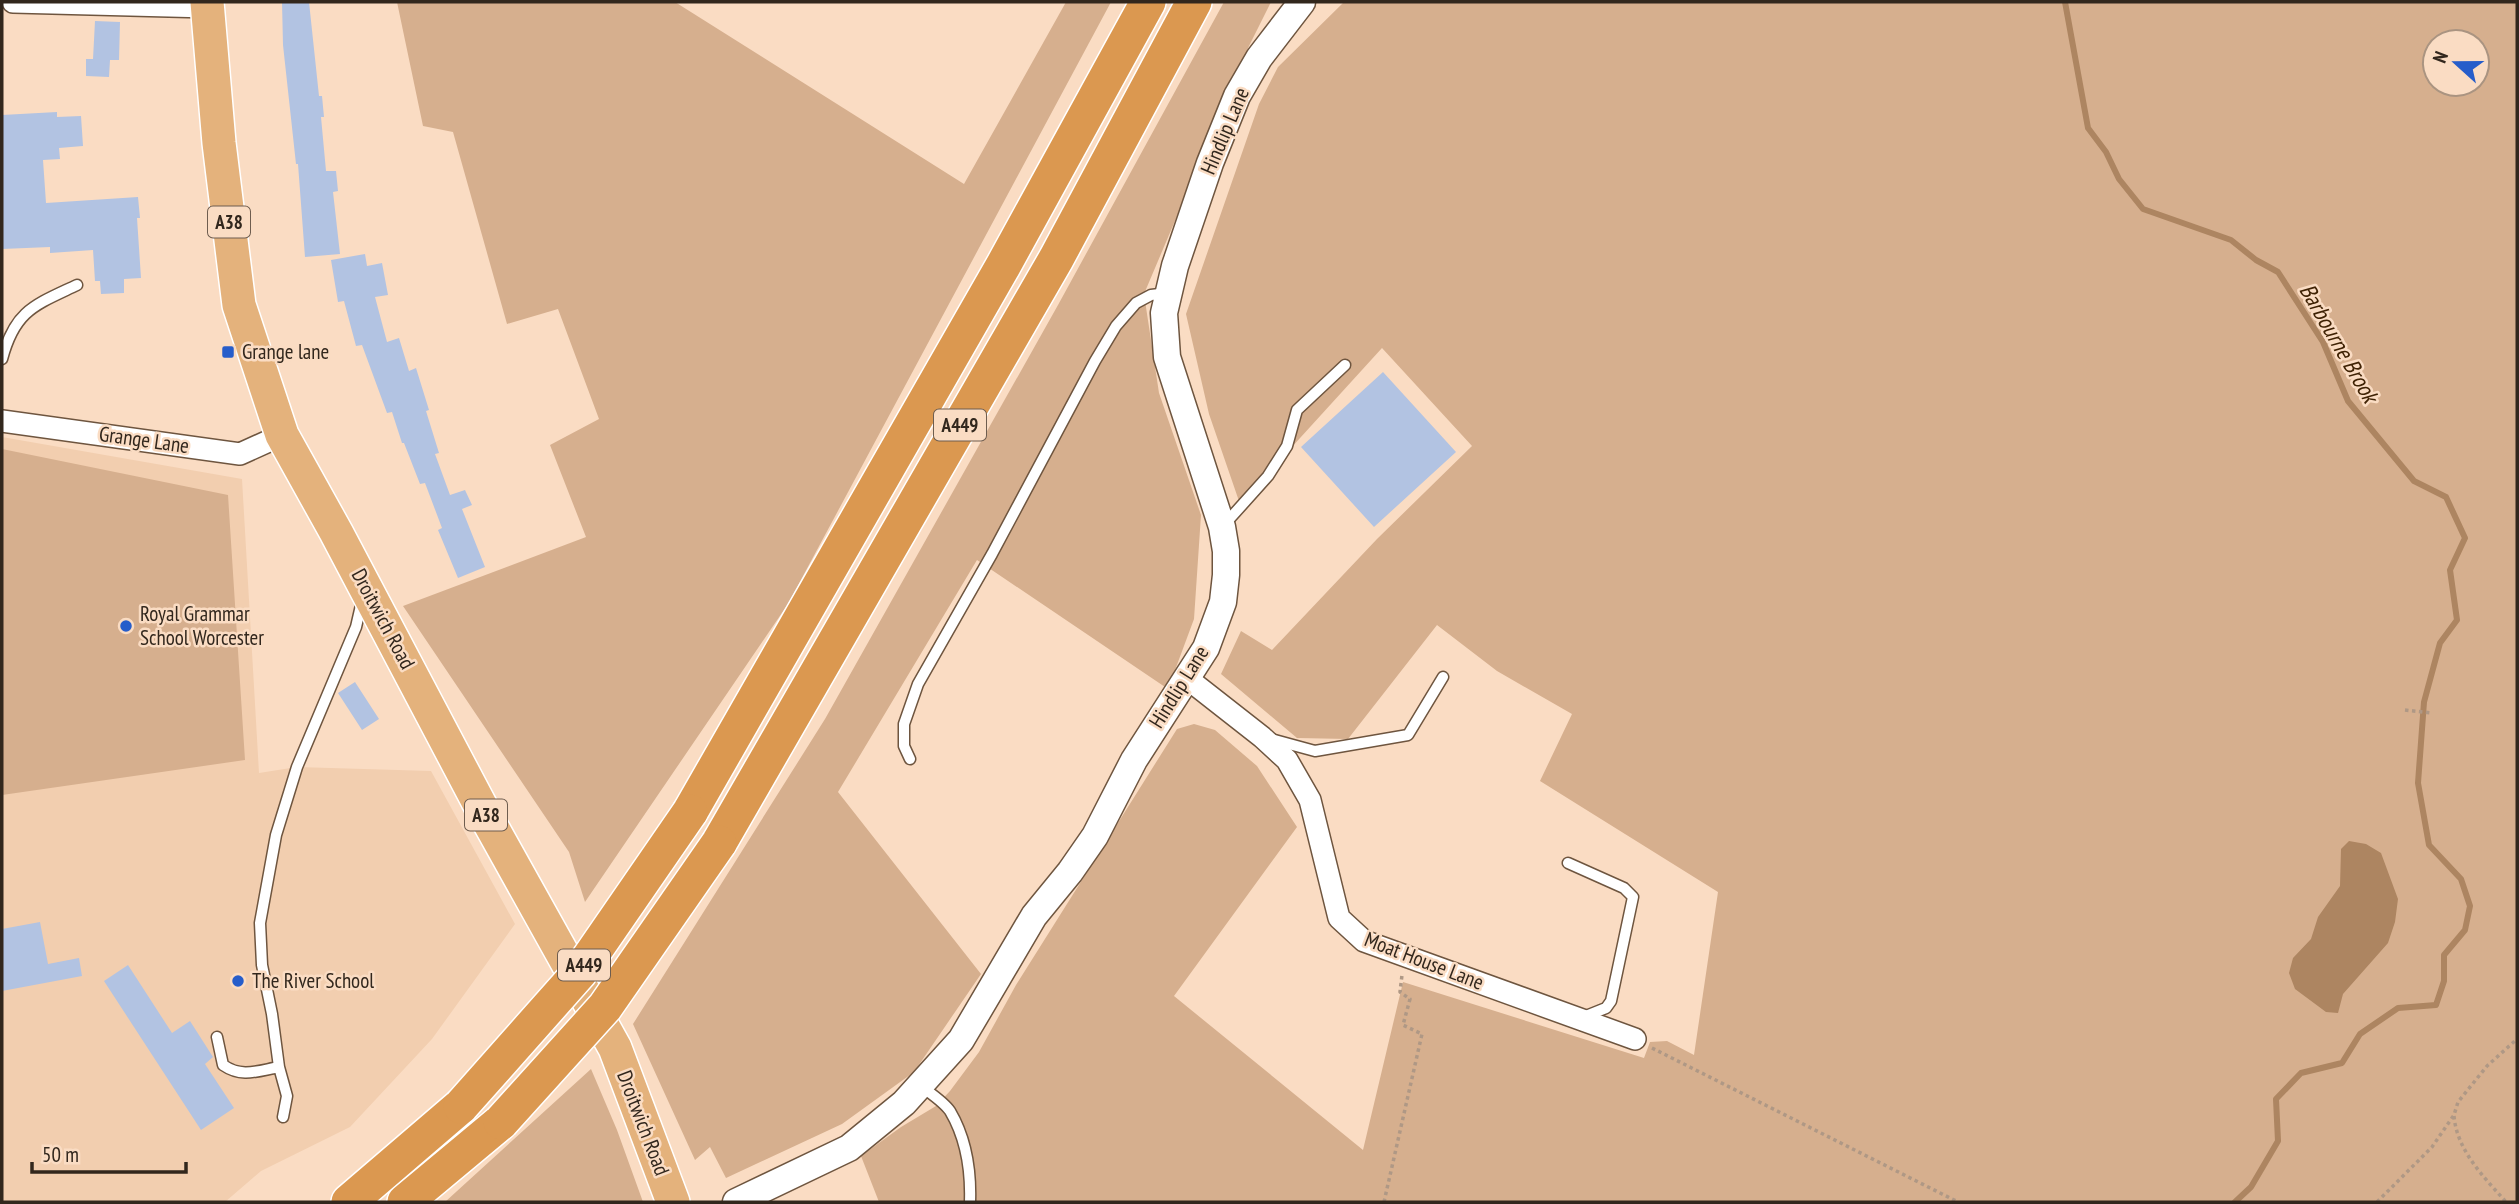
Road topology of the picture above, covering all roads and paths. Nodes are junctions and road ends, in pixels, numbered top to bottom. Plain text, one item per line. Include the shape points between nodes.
1 (13, 2) edge
2 (1148, 2) edge
3 (1194, 2) edge
4 (1302, 2) edge
5 (207, 4) edge
6 (77, 285) dead end
7 (1168, 293) junction
8 (2, 359) edge
9 (1345, 365) dead end
10 (2, 421) edge
11 (282, 435) junction
12 (1222, 527) junction
13 (365, 586) junction
14 (1443, 677) dead end
15 (1188, 679) junction
16 (2405, 710) dead end
17 (2432, 713) dead end
18 (1262, 737) junction
19 (909, 759) dead end
20 (1568, 863) dead end
21 (1404, 956) junction
22 (1578, 1019) junction
23 (217, 1037) dead end
24 (2517, 1038) edge
25 (1635, 1040) joint
26 (279, 1067) junction
27 (921, 1086) junction
28 (2454, 1115) junction
29 (284, 1117) dead end
30 (349, 1202) edge
31 (405, 1202) edge
32 (673, 1202) edge
33 (736, 1202) edge
34 (970, 1202) edge
35 (1384, 1202) edge
36 (1958, 1202) edge
37 (2377, 1202) edge
38 (2506, 1202) edge

1 - 5 street
2 - 30 highway, A449, bridge via 1003,266 690,812 579,972 461,1106
3 - 31 highway, A449, bridge via 1056,259 719,843 605,1007 501,1122
4 - 7 street, Hindlip Lane via 1259,58 1237,96
5 - 11 main road, Droitwich Road / A38 via 239,305
6 - 8 lane via 30,307 11,331
7 - 12 street, Hindlip Lane via 1164,313 1167,358
7 - 19 lane via 1136,303 1095,361 918,684 904,724
9 - 12 lane via 1297,410 1287,446
10 - 11 street, Grange Lane via 240,453
11 - 13 main road, Droitwich Road / A38
12 - 15 street, Hindlip Lane via 1226,551 1223,602 1206,648
13 - 26 lane via 356,627 297,767 276,835 260,923 262,965
13 - 32 main road, Droitwich Road / A38 via 615,1048
14 - 18 lane via 1408,735 1315,751
15 - 18 street, Moat House Lane
15 - 27 street, Hindlip Lane via 1153,727 1095,836 1034,916 961,1040
16 - 17 path
18 - 21 street, Moat House Lane via 1287,760 1310,800 1339,918 1364,941
20 - 22 lane via 1624,888 1633,897 1611,1001 1606,1008
21 - 22 street, Moat House Lane
21 - 35 path via 1400,992 1410,999 1404,1025 1422,1034
22 - 25 street, Moat House Lane
23 - 26 lane via 223,1065 235,1073
24 - 28 path via 2487,1066 2458,1102
25 - 36 path
26 - 29 lane via 287,1096
27 - 33 street, Hindlip Lane via 849,1148
27 - 34 lane via 949,1110 964,1145 971,1177
28 - 37 path via 2432,1147
28 - 38 path via 2460,1143

